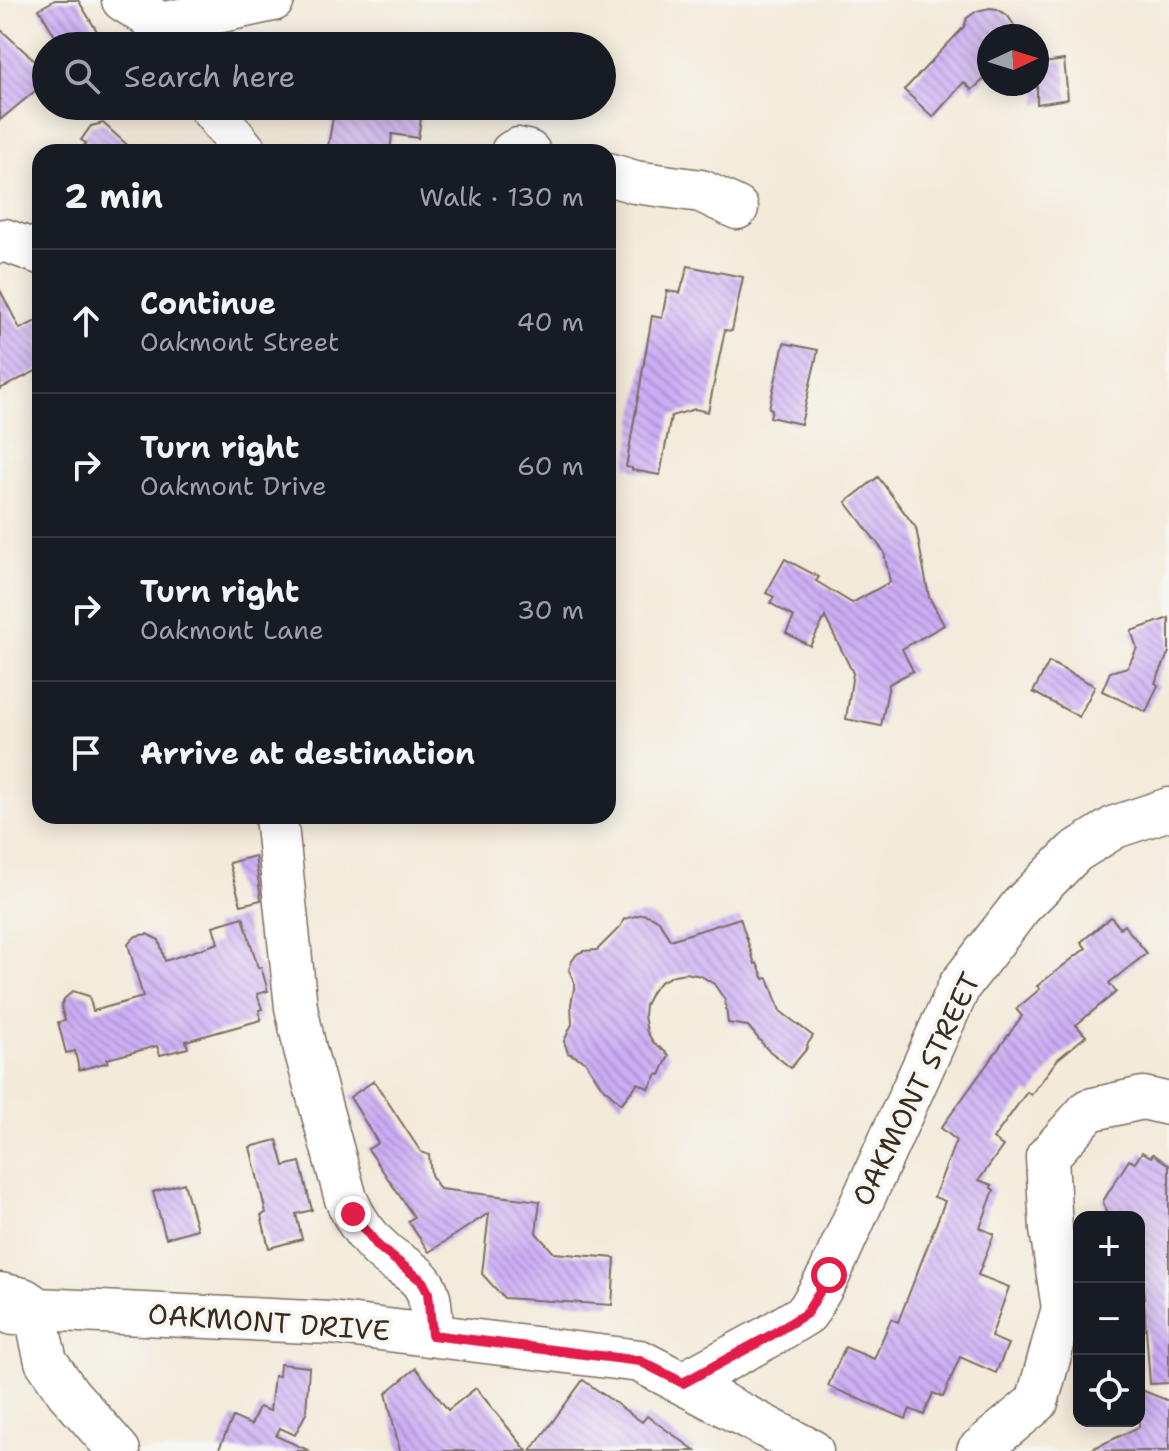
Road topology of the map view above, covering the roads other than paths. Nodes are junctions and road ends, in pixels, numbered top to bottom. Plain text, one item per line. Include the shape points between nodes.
1 (123, 0) edge
2 (273, 0) edge
3 (161, 32) edge
4 (174, 32) edge
5 (220, 120) edge
6 (240, 144) edge
7 (616, 176) edge
8 (737, 208) dead end
9 (1169, 809) edge
10 (277, 824) edge
11 (1169, 1104) edge
12 (0, 1294) edge
13 (19, 1313) edge
14 (432, 1335) junction
15 (683, 1383) junction
16 (119, 1451) edge
17 (812, 1451) edge
18 (978, 1451) edge

1 - 3 street
2 - 4 street
5 - 6 street
7 - 8 street via 701,191
9 - 15 street, OAKMONT STREET via 1115,827 1075,852 1021,906 960,985 807,1313
10 - 14 street via 296,1007 346,1199 378,1246 422,1281
11 - 18 street via 1143,1098 1089,1110 1047,1157 1063,1308 1037,1402
12 - 13 street, OAKMONT DRIVE via 23,1299
13 - 14 street, OAKMONT DRIVE via 331,1323
13 - 16 street via 40,1335 46,1361 68,1393
14 - 15 street, OAKMONT DRIVE via 640,1361
15 - 17 street, OAKMONT DRIVE

